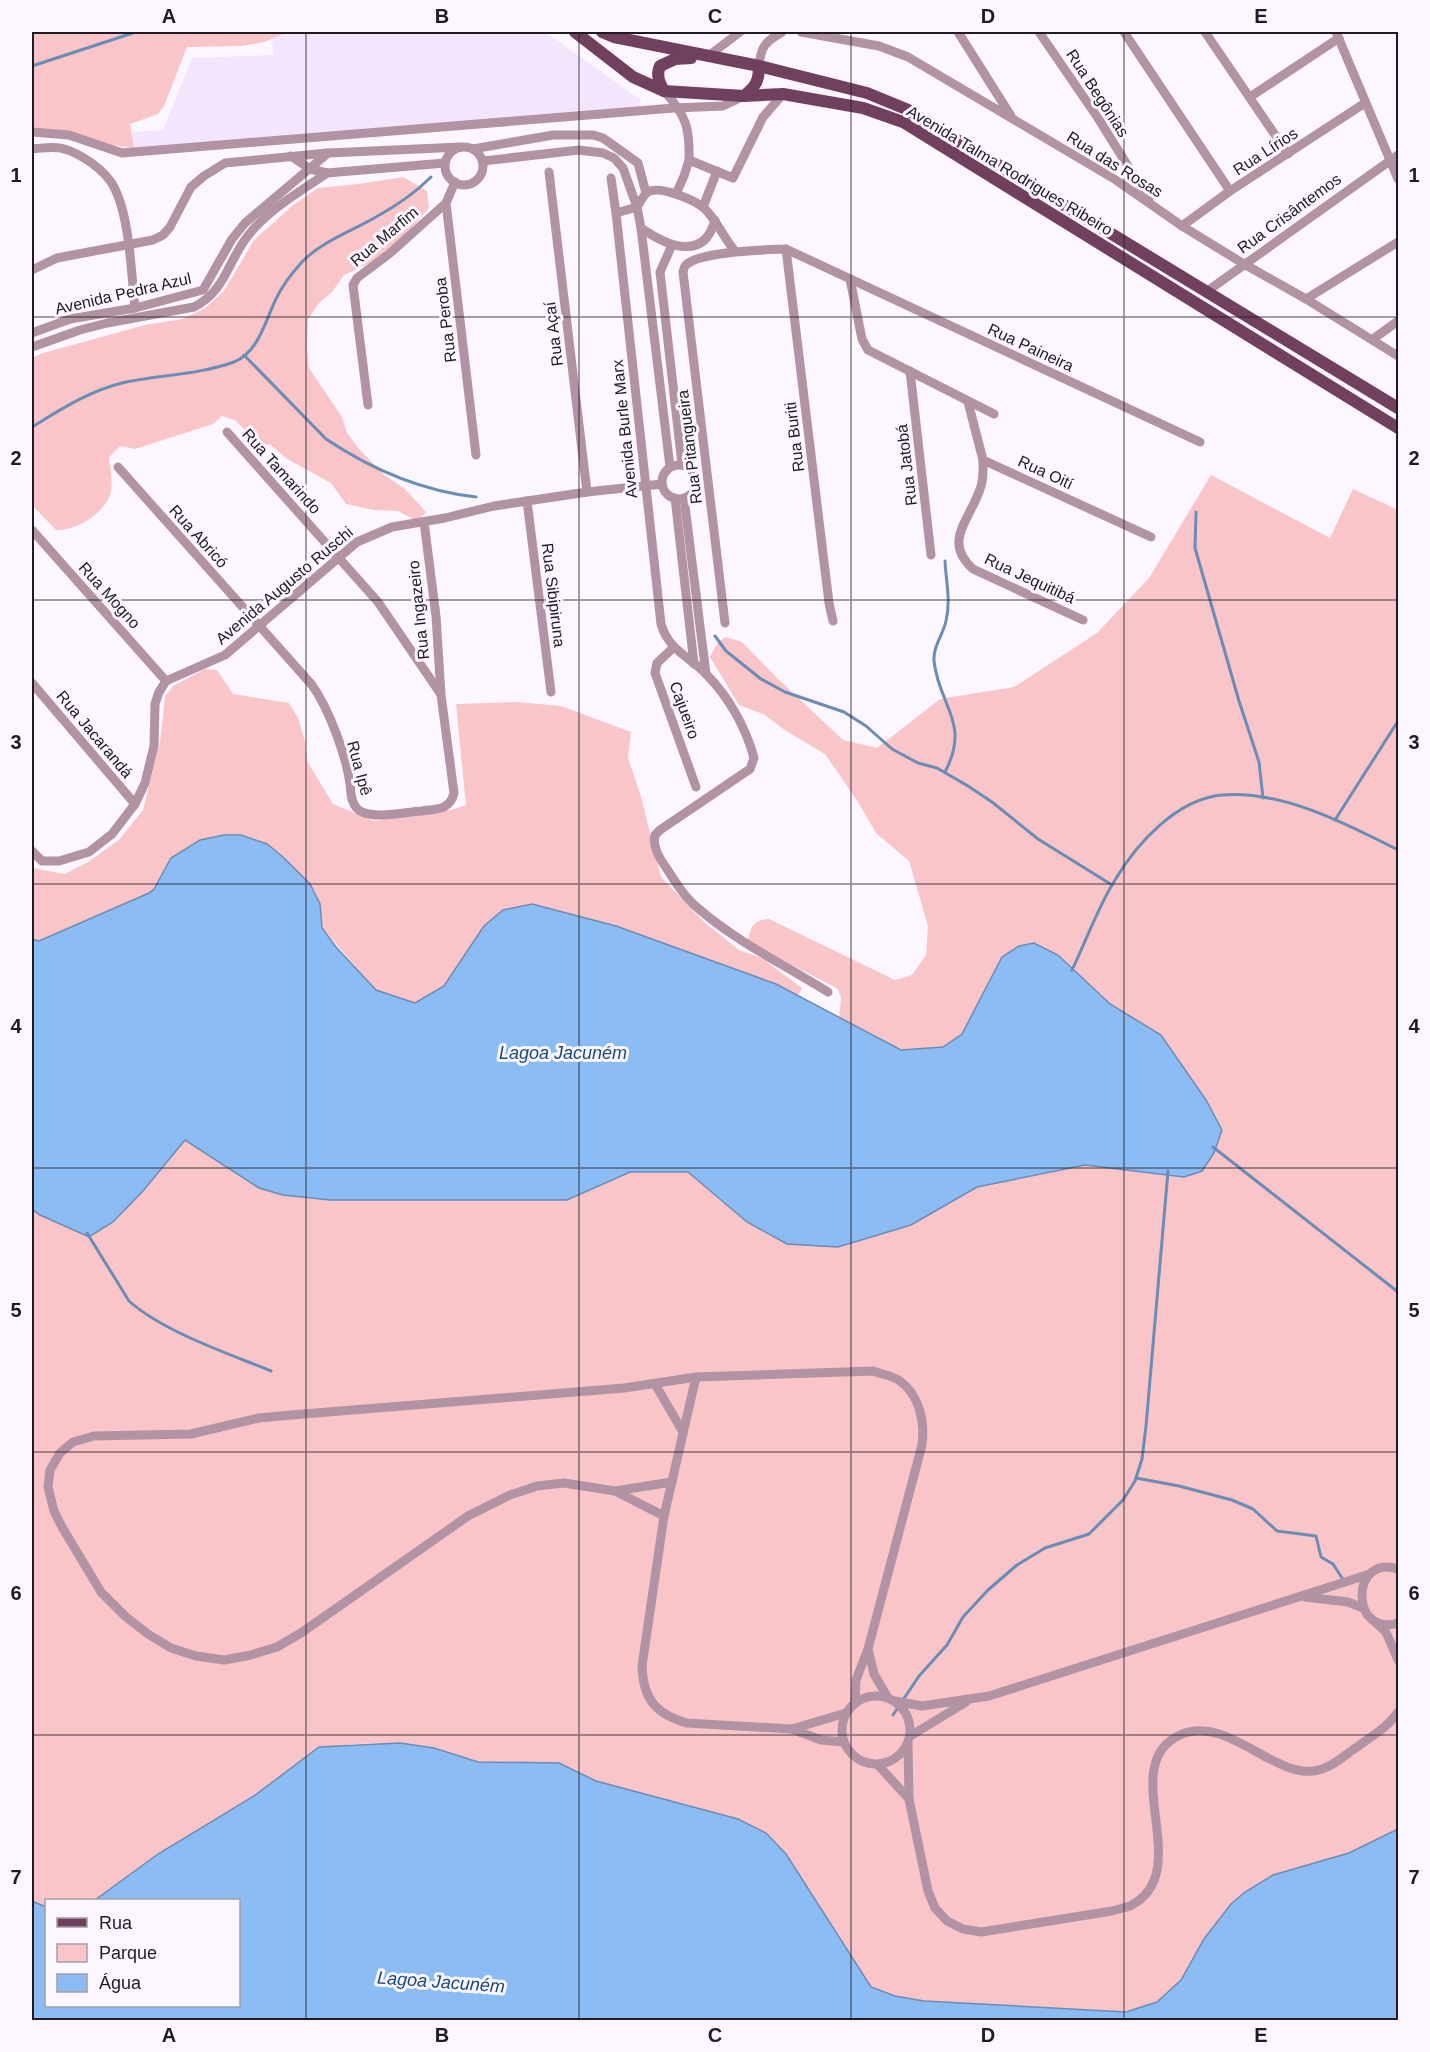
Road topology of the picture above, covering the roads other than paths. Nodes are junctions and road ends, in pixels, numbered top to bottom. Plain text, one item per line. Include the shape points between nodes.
1 (576, 32) edge
2 (602, 32) edge
3 (740, 32) edge
4 (782, 32) edge
5 (801, 32) edge
6 (958, 32) edge
7 (1039, 32) edge
8 (1124, 32) edge
9 (1205, 32) edge
10 (1337, 35) edge
11 (707, 57) junction
12 (759, 66) junction
13 (664, 91) junction
14 (783, 94) junction
15 (744, 96) junction
16 (1250, 98) junction
17 (1365, 103) junction
18 (679, 108) junction
19 (1012, 118) junction
20 (32, 132) edge
21 (461, 147) junction
22 (32, 149) edge
23 (473, 149) junction
24 (328, 153) junction
25 (1288, 154) junction
26 (291, 156) junction
27 (1394, 157) edge
28 (689, 160) junction
29 (483, 161) junction
30 (445, 163) junction
31 (310, 168) junction
32 (717, 171) junction
33 (549, 172) dead end
34 (327, 173) junction
35 (611, 178) dead end
36 (1398, 180) edge
37 (455, 182) junction
38 (1230, 190) junction
39 (646, 193) junction
40 (676, 194) junction
41 (1150, 202) junction
42 (446, 203) junction
43 (637, 207) junction
44 (704, 207) junction
45 (616, 213) junction
46 (715, 220) junction
47 (1182, 226) junction
48 (641, 228) junction
49 (723, 236) junction
50 (707, 238) junction
51 (1398, 242) edge
52 (128, 243) junction
53 (672, 244) junction
54 (786, 249) junction
55 (735, 251) junction
56 (1244, 264) junction
57 (32, 270) edge
58 (850, 279) junction
59 (1206, 292) junction
60 (1306, 299) junction
61 (135, 308) junction
62 (1398, 321) edge
63 (32, 333) edge
64 (1373, 339) junction
65 (32, 347) edge
66 (1398, 356) edge
67 (910, 371) junction
68 (968, 402) junction
69 (368, 405) dead end
70 (1398, 408) edge
71 (994, 414) dead end
72 (1398, 428) edge
73 (227, 432) dead end
74 (1200, 442) dead end
75 (476, 455) dead end
76 (983, 460) junction
77 (682, 464) junction
78 (670, 466) junction
79 (118, 467) dead end
80 (708, 479) junction
81 (696, 481) junction
82 (645, 484) junction
83 (662, 484) junction
84 (587, 492) junction
85 (680, 498) junction
86 (527, 501) junction
87 (424, 522) junction
88 (32, 530) edge
89 (1150, 537) dead end
90 (931, 555) dead end
91 (339, 557) junction
92 (1083, 620) dead end
93 (833, 621) dead end
94 (725, 623) dead end
95 (258, 625) junction
96 (673, 648) junction
97 (694, 664) junction
98 (706, 674) junction
99 (166, 681) junction
100 (32, 683) edge
101 (551, 692) dead end
102 (441, 695) junction
103 (696, 787) dead end
104 (135, 804) junction
105 (32, 851) edge
106 (828, 992) dead end
107 (696, 1377) junction
108 (656, 1384) junction
109 (683, 1432) junction
110 (672, 1482) junction
111 (615, 1491) junction
112 (664, 1516) junction
113 (1396, 1568) edge
114 (1370, 1574) junction
115 (1299, 1596) junction
116 (1363, 1608) junction
117 (1370, 1617) junction
118 (1398, 1623) edge
119 (868, 1649) junction
120 (1398, 1660) edge
121 (892, 1700) junction
122 (970, 1700) junction
123 (855, 1703) junction
124 (1398, 1712) edge
125 (846, 1713) junction
126 (792, 1729) junction
127 (910, 1739) junction
128 (844, 1742) junction
129 (878, 1765) junction
130 (909, 1799) junction

1 - 13 main road, Avenida Talma Rodrigues Ribeiro via 633,77
2 - 11 main road, Avenida Talma Rodrigues Ribeiro
3 - 11 street
4 - 12 street via 764,45
5 - 19 street, Rua das Rosas via 879,46 908,57
6 - 19 street
7 - 41 street, Rua Begônias
8 - 38 street
9 - 16 street
10 - 16 street
10 - 17 street
11 - 12 main road, Avenida Talma Rodrigues Ribeiro
11 - 13 main road via 675,59 660,66 658,79
12 - 15 main road via 755,87
12 - 59 main road, Avenida Talma Rodrigues Ribeiro via 867,93 906,109
13 - 15 main road, Avenida Talma Rodrigues Ribeiro
13 - 18 street
14 - 15 main road, Avenida Talma Rodrigues Ribeiro
14 - 32 street via 763,117 733,178
14 - 72 main road, Avenida Talma Rodrigues Ribeiro via 863,108 903,123
15 - 18 street via 723,106
16 - 25 street
17 - 25 street, Rua Lírios
17 - 27 street
18 - 20 street via 122,153 69,135
18 - 28 street via 688,130
19 - 41 street, Rua das Rosas
21 - 23 street
21 - 24 street
21 - 30 street
22 - 52 street via 68,148 94,164 111,182 120,201
23 - 29 street
23 - 39 street via 553,135 593,135 638,164
24 - 26 street
24 - 31 street, Avenida Pedra Azul
25 - 38 street, Rua Lírios
26 - 31 street
26 - 52 street via 225,163 191,188 163,235
27 - 36 street
27 - 56 street, Rua Crisântemos
28 - 32 street
28 - 40 street
29 - 37 street via 482,174 473,183
29 - 43 street via 579,150 603,153 624,168
30 - 34 street
30 - 37 street via 447,174
31 - 34 street
31 - 61 street, Avenida Pedra Azul via 232,238 203,290
32 - 44 street
33 - 84 street, Rua Açaí
34 - 65 street, Avenida Pedra Azul via 270,213 247,237 208,300 194,307 80,330
35 - 45 street, Avenida Burle Marx
37 - 42 street, Rua Peroba
38 - 47 street, Rua Lírios
39 - 40 street via 652,190
39 - 43 street
40 - 44 street
41 - 47 street, Rua das Rosas
42 - 69 street, Rua Marfim via 353,285
42 - 75 street, Rua Peroba
43 - 45 street
43 - 48 street
44 - 46 street
45 - 82 street, Avenida Burle Marx
46 - 49 street
46 - 50 street
47 - 56 street, Rua das Rosas
48 - 53 street
48 - 78 street
49 - 50 street
49 - 55 street
50 - 53 street via 693,246
51 - 60 street
52 - 57 street via 57,258
52 - 61 street
53 - 77 street via 660,272
54 - 55 street
54 - 58 street, Rua Paineira
54 - 93 street, Rua Buriti
55 - 80 street, Rua Pitangueira via 696,260 683,272
56 - 59 street, Rua Crisântemos
56 - 60 street, Rua das Rosas
58 - 67 street via 862,339 868,350
58 - 74 street, Rua Paineira
59 - 70 main road, Avenida Talma Rodrigues Ribeiro
60 - 64 street, Rua das Rosas
61 - 63 street, Avenida Pedra Azul via 70,319
62 - 64 street
64 - 66 street, Rua das Rosas
67 - 68 street
67 - 90 street, Rua Jatobá
68 - 71 street
68 - 76 street
73 - 91 street, Rua Tamarindo
76 - 89 street, Rua Oití
76 - 92 street, Rua Jequitibá via 981,488 958,539 963,560 973,569
77 - 78 street
77 - 81 street via 692,470
78 - 83 street via 663,474
79 - 95 street, Rua Abricó
80 - 81 street
80 - 94 street, Rua Pitangueira
81 - 85 street via 694,491
82 - 83 street, Avenida Augusto Ruschi
82 - 84 street, Avenida Augusto Ruschi
82 - 96 street, Avenida Burle Marx via 661,624
83 - 85 street via 668,495
84 - 86 street, Avenida Augusto Ruschi
85 - 97 street
85 - 98 street, Avenida Burle Marx
86 - 87 street, Avenida Augusto Ruschi
86 - 101 street, Rua Sibipiruna
87 - 91 street, Avenida Augusto Ruschi via 368,536
87 - 102 street, Rua Ingazeiro
88 - 99 street, Rua Mogno
91 - 95 street, Avenida Augusto Ruschi
91 - 102 street, Rua Tamarindo via 378,603
95 - 99 street, Avenida Augusto Ruschi via 225,654
95 - 102 street, Rua Ipê via 320,696 343,753 352,802 361,812 374,815 441,809 452,800
96 - 97 street, Avenida Burle Marx
96 - 103 street, Cajueiro via 657,663 655,673
97 - 98 street, Avenida Burle Marx
98 - 106 street, Avenida Burle Marx via 740,721 753,764 655,835 659,857 698,908
99 - 104 street via 155,704 154,746
100 - 104 street, Rua Jacarandá
104 - 105 street via 112,834 89,852 46,862
107 - 108 street
107 - 109 street
107 - 119 street via 873,1371 898,1380 913,1394 924,1428 922,1445
108 - 109 street
108 - 111 street via 270,1417 191,1434 94,1436 73,1442 60,1453 50,1470 48,1488 62,1527 101,1592 126,1617 171,1648 224,1660 277,1647 468,1516 510,1495 564,1483
109 - 110 street
110 - 111 street
110 - 112 street
111 - 112 street
112 - 126 street via 642,1666 642,1682 648,1697 671,1718 687,1723
113 - 114 street via 1380,1568
114 - 115 street
114 - 116 street via 1363,1584
115 - 116 street via 1348,1602
115 - 122 street
116 - 117 street
117 - 118 street via 1381,1623
117 - 120 street via 1386,1632
119 - 121 street via 874,1674
119 - 123 street via 856,1680
121 - 122 street via 922,1706
121 - 123 street via 868,1697
121 - 127 street via 905,1712
122 - 127 street
123 - 125 street
124 - 130 street via 1386,1726 1333,1764 1310,1772 1206,1731 1193,1731 1171,1741 1156,1762 1153,1780 1160,1862 1155,1880 1130,1906 1112,1911 981,1932 947,1921 935,1908 928,1891
125 - 126 street
125 - 128 street
126 - 128 street via 821,1740
127 - 129 street via 892,1761
127 - 130 street
128 - 129 street via 852,1754
129 - 130 street

